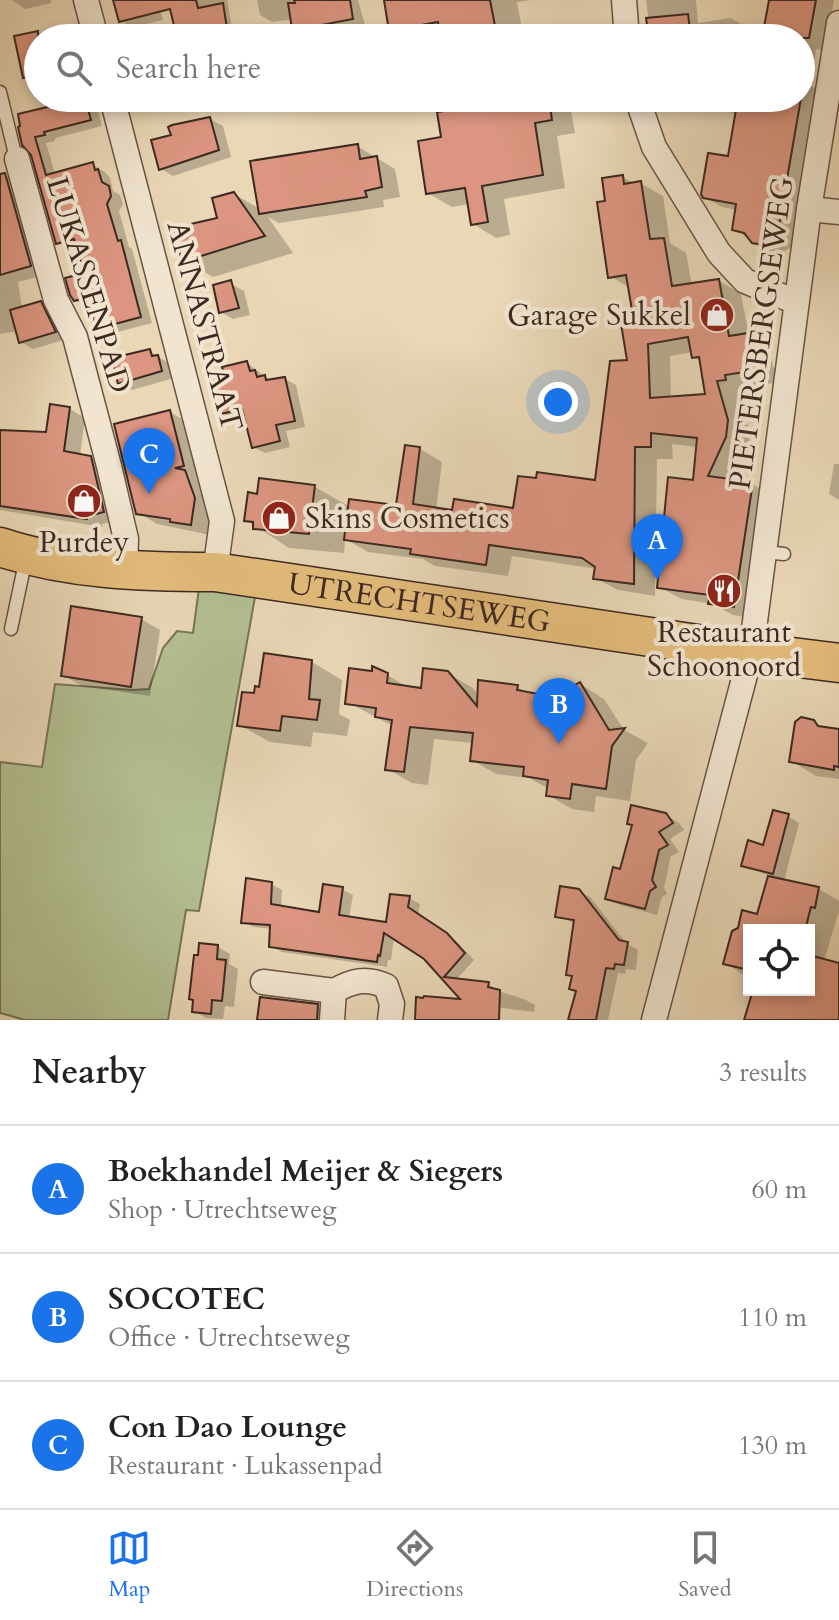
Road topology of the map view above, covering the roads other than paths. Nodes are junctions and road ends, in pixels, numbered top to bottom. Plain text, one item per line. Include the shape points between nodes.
1 (86, 0) edge
2 (624, 0) edge
3 (839, 23) edge
4 (92, 24) edge
5 (626, 24) edge
6 (0, 92) edge
7 (116, 112) edge
8 (642, 112) edge
9 (10, 154) edge
10 (809, 209) junction
11 (839, 212) edge
12 (796, 302) junction
13 (13, 552) edge
14 (125, 571) junction
15 (215, 572) junction
16 (11, 629) dead end
17 (751, 652) junction
18 (839, 663) edge
19 (263, 982) dead end
20 (334, 991) junction
21 (332, 1020) edge
22 (390, 1020) edge
23 (654, 1020) edge

1 - 4 street
2 - 5 street
3 - 10 street, PIETERSBERGSEWEG
6 - 9 lane, LUKASSENPAD
7 - 15 street, ANNASTRAAT via 222,521
8 - 12 street via 654,147 719,253 745,281
9 - 14 street, LUKASSENPAD via 56,300 75,337 126,539
10 - 11 street
10 - 12 street, PIETERSBERGSEWEG
12 - 17 street, PIETERSBERGSEWEG via 774,553
13 - 14 main road, UTRECHTSEWEG
13 - 16 lane
14 - 15 main road, UTRECHTSEWEG
15 - 17 main road, UTRECHTSEWEG
17 - 18 main road, UTRECHTSEWEG
17 - 23 street, PIETERSBERGSEWEG
19 - 20 street
20 - 21 street
20 - 22 street via 355,980 386,986

